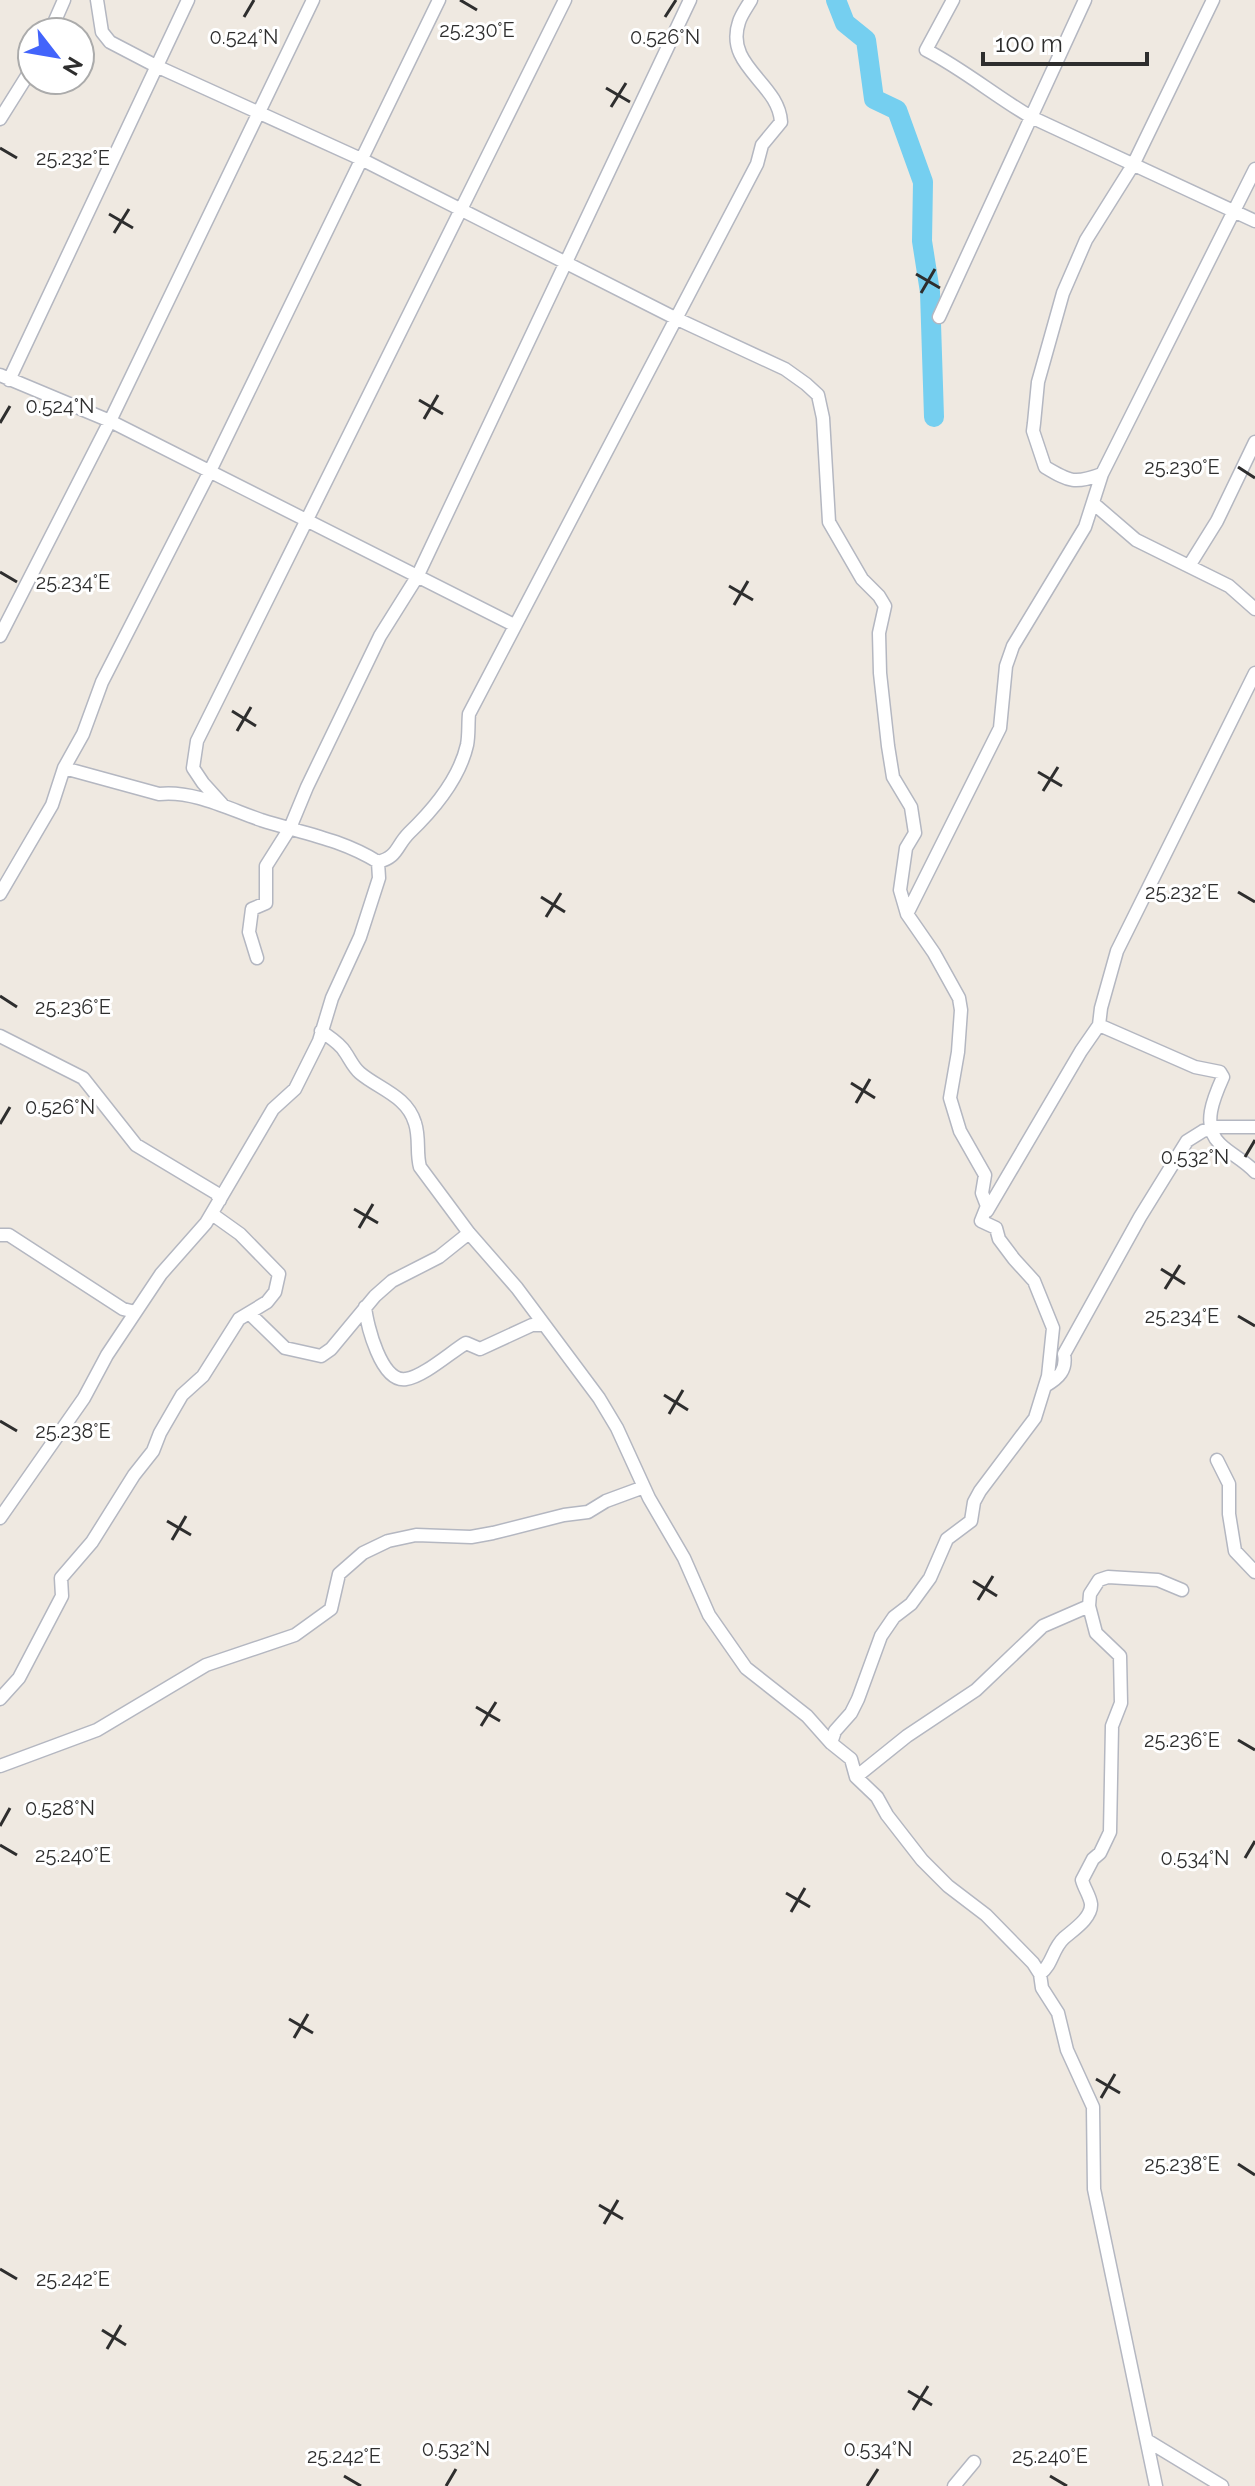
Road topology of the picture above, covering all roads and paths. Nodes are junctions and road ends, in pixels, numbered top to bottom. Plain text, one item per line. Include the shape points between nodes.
1 (97, 0) edge
2 (188, 0) edge
3 (313, 0) edge
4 (439, 0) edge
5 (565, 0) edge
6 (690, 0) edge
7 (751, 0) edge
8 (953, 0) edge
9 (1085, 0) edge
10 (1213, 0) edge
11 (156, 66) junction
12 (16, 94) edge
13 (257, 114) junction
14 (1031, 117) junction
15 (0, 119) edge
16 (361, 159) junction
17 (1133, 165) junction
18 (1255, 169) edge
19 (1236, 210) junction
20 (461, 212) junction
21 (1255, 221) edge
22 (565, 262) junction
23 (939, 317) dead end
24 (675, 318) junction
25 (5, 378) edge
26 (110, 421) junction
27 (1255, 442) edge
28 (209, 473) junction
29 (1102, 474) junction
30 (1093, 503) junction
31 (308, 523) junction
32 (1189, 566) junction
33 (417, 577) junction
34 (1255, 609) edge
35 (514, 625) junction
36 (0, 636) edge
37 (1255, 673) edge
38 (64, 768) junction
39 (223, 805) junction
40 (290, 828) junction
41 (378, 862) junction
42 (0, 894) edge
43 (907, 914) junction
44 (257, 958) dead end
45 (1099, 1025) junction
46 (321, 1031) junction
47 (0, 1036) edge
48 (1255, 1127) edge
49 (1211, 1128) junction
50 (1255, 1172) edge
51 (220, 1200) junction
52 (212, 1214) junction
53 (981, 1221) junction
54 (469, 1233) junction
55 (0, 1235) edge
56 (365, 1307) junction
57 (135, 1312) junction
58 (249, 1313) junction
59 (543, 1325) junction
60 (1045, 1386) junction
61 (1217, 1460) dead end
62 (644, 1487) junction
63 (0, 1518) edge
64 (1255, 1572) edge
65 (1182, 1590) dead end
66 (1089, 1606) junction
67 (0, 1699) edge
68 (831, 1743) junction
69 (0, 1766) edge
70 (856, 1777) junction
71 (1040, 1974) junction
72 (1148, 2441) junction
73 (974, 2462) dead end
74 (954, 2486) edge
75 (1156, 2486) edge
76 (1222, 2486) edge

1 - 11 street via 102,32 110,42
2 - 11 street
3 - 13 street
4 - 16 street
5 - 20 street
6 - 22 street
7 - 24 street via 738,24 738,55 780,110 781,122 762,145 757,164
8 - 14 street via 926,50
9 - 14 street
10 - 17 street
11 - 13 street
11 - 25 street
12 - 15 street
13 - 16 street
13 - 26 street
14 - 17 street
14 - 23 street
16 - 20 street
16 - 28 street
17 - 19 street
17 - 29 street via 1086,240 1063,293 1038,382 1033,431 1045,467 1068,481
18 - 19 street
19 - 21 street
19 - 29 street
20 - 22 street
20 - 31 street
22 - 24 street
22 - 33 street
24 - 35 street
24 - 43 street via 785,369 818,395 829,522 885,606 879,633 888,746 893,777 911,807 915,833 901,875
25 - 26 street
26 - 28 street
26 - 36 street
27 - 32 street
28 - 31 street
28 - 38 street
29 - 30 street
30 - 32 street via 1136,540
30 - 43 street via 1085,527 1013,646 1000,728
31 - 33 street
31 - 39 street via 197,741 193,768
32 - 34 street via 1229,586
33 - 35 street
33 - 40 street via 369,656
35 - 41 street via 469,714 465,751 435,808 390,859
37 - 45 street via 1117,951
38 - 39 street
38 - 42 street via 52,805
39 - 40 street
40 - 41 street via 354,847
40 - 44 street via 266,866 266,903 252,909 249,932
41 - 46 street via 379,878 360,937
43 - 53 street via 959,998 950,1098 953,1117 985,1175 982,1193 987,1206
45 - 49 street via 1195,1067 1220,1072
45 - 53 street
46 - 51 street via 295,1089 273,1109
46 - 54 street via 344,1049 358,1072 407,1107 415,1121 420,1167
47 - 51 street via 83,1078 136,1145
48 - 49 street
49 - 50 street via 1220,1144
49 - 60 street via 1187,1141 1064,1354 1066,1365
51 - 52 street
52 - 57 street
52 - 58 street via 279,1274 275,1292
53 - 60 street via 996,1228 1034,1281 1050,1315
54 - 56 street via 439,1257 392,1281
54 - 59 street
55 - 57 street via 9,1235
56 - 58 street via 321,1356 285,1348
56 - 59 street via 367,1331 379,1355 388,1370 406,1380 466,1343 480,1349
57 - 63 street via 84,1398
58 - 67 street via 239,1319 203,1376 182,1395 153,1451 61,1578 62,1596 19,1678
59 - 62 street via 599,1398
60 - 68 street via 1035,1418 980,1491 971,1521 947,1539 930,1578 881,1636 858,1699
61 - 64 street via 1229,1484 1235,1551
62 - 68 street via 724,1639 746,1668 807,1716
62 - 69 street via 588,1512 493,1533 388,1541 345,1567 331,1609 295,1635 206,1665 97,1730
65 - 66 street via 1158,1580 1108,1577 1099,1580
66 - 70 street via 1043,1626 976,1690
66 - 71 street via 1096,1633 1118,1652 1120,1661 1121,1703 1112,1726 1110,1832 1082,1880 1090,1911 1062,1939
68 - 70 street via 851,1759
70 - 71 street via 922,1860 1018,1944
71 - 72 street via 1093,2107 1094,2189
72 - 75 street
72 - 76 street
73 - 74 street

